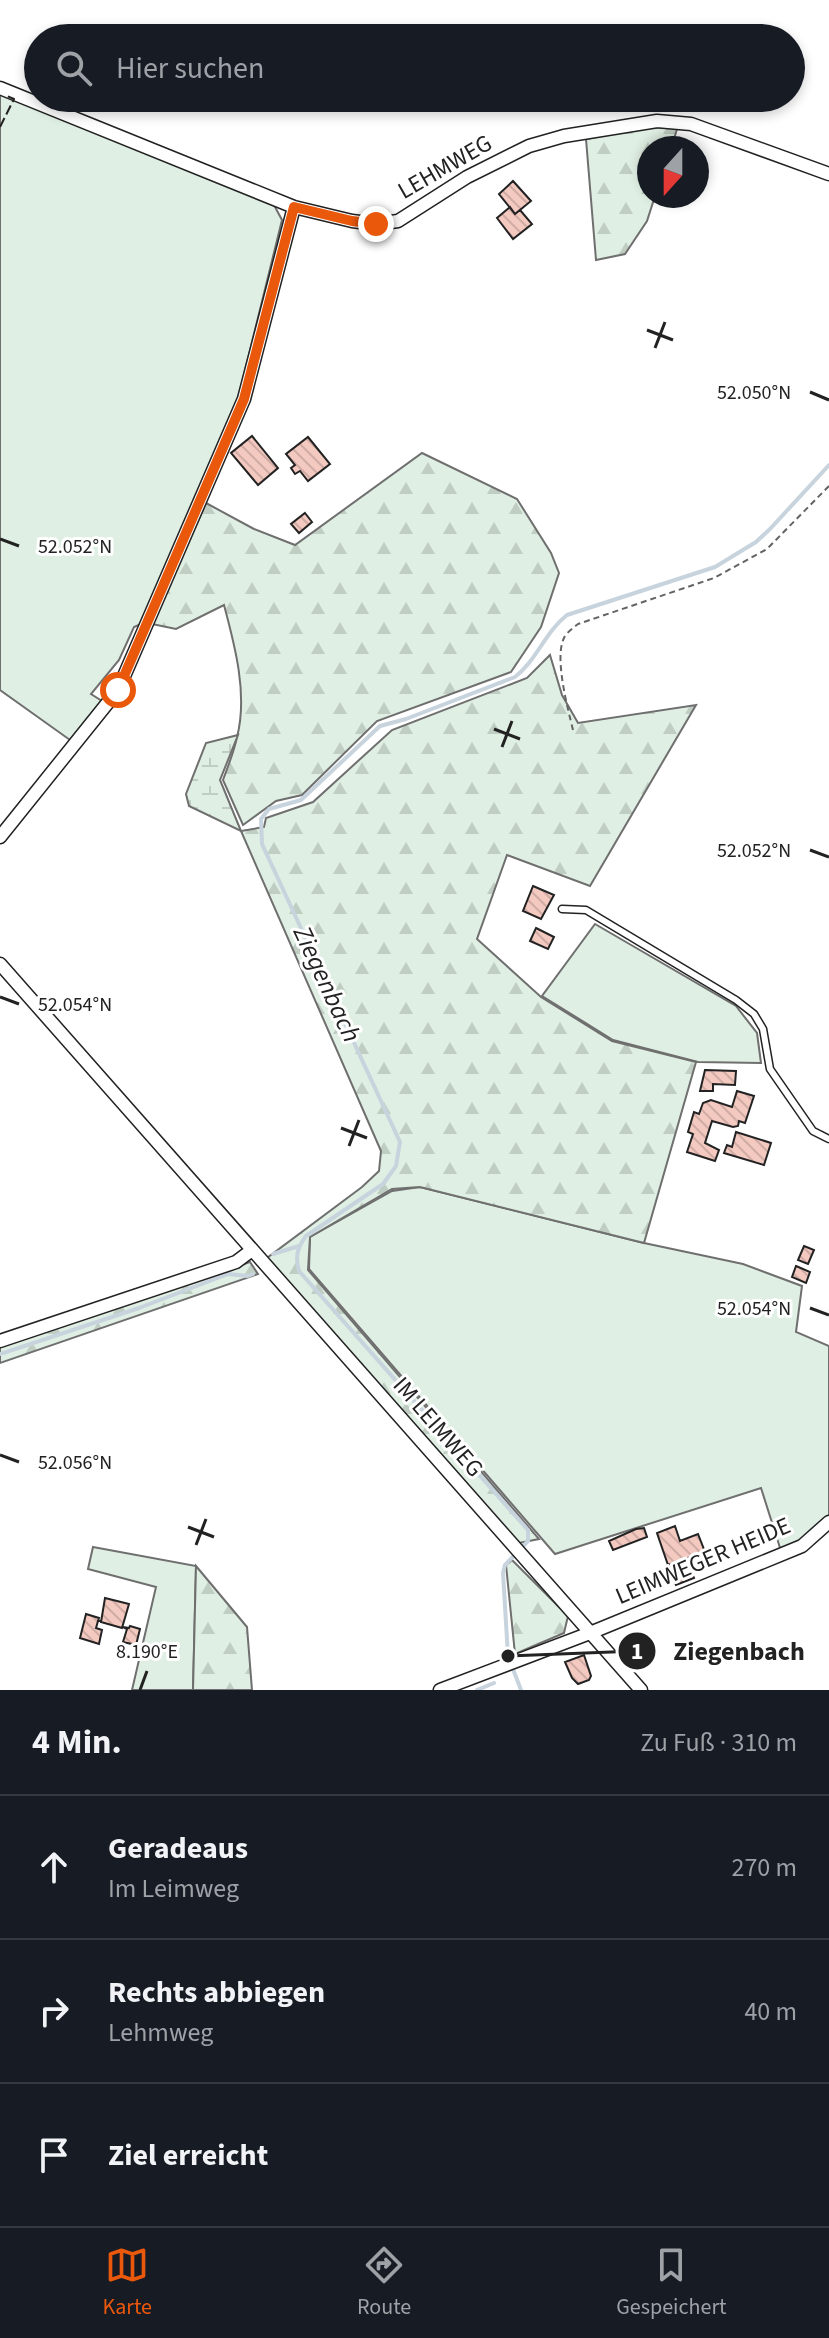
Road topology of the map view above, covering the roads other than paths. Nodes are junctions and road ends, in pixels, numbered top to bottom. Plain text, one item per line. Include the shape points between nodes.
1 (0, 88) edge
2 (24, 98) edge
3 (59, 112) edge
4 (829, 174) edge
5 (294, 207) junction
6 (0, 837) edge
7 (562, 909) dead end
8 (0, 964) edge
9 (829, 1139) edge
10 (252, 1250) junction
11 (0, 1341) edge
12 (829, 1522) edge
13 (590, 1633) junction
14 (440, 1690) edge
15 (641, 1690) edge

1 - 2 street, LEHMWEG
3 - 5 street, LEHMWEG
4 - 5 street, LEHMWEG via 691,124 657,121 529,146 398,221 352,221
5 - 6 street via 244,399 118,690
7 - 9 lane via 586,910 754,1014 763,1029 770,1069 813,1131
8 - 10 street, IM LEIMWEG
10 - 11 street via 236,1262
10 - 13 street, IM LEIMWEG
12 - 13 street, LEIMWEGER HEIDE via 802,1546
13 - 14 street
13 - 15 street, IM LEIMWEG

